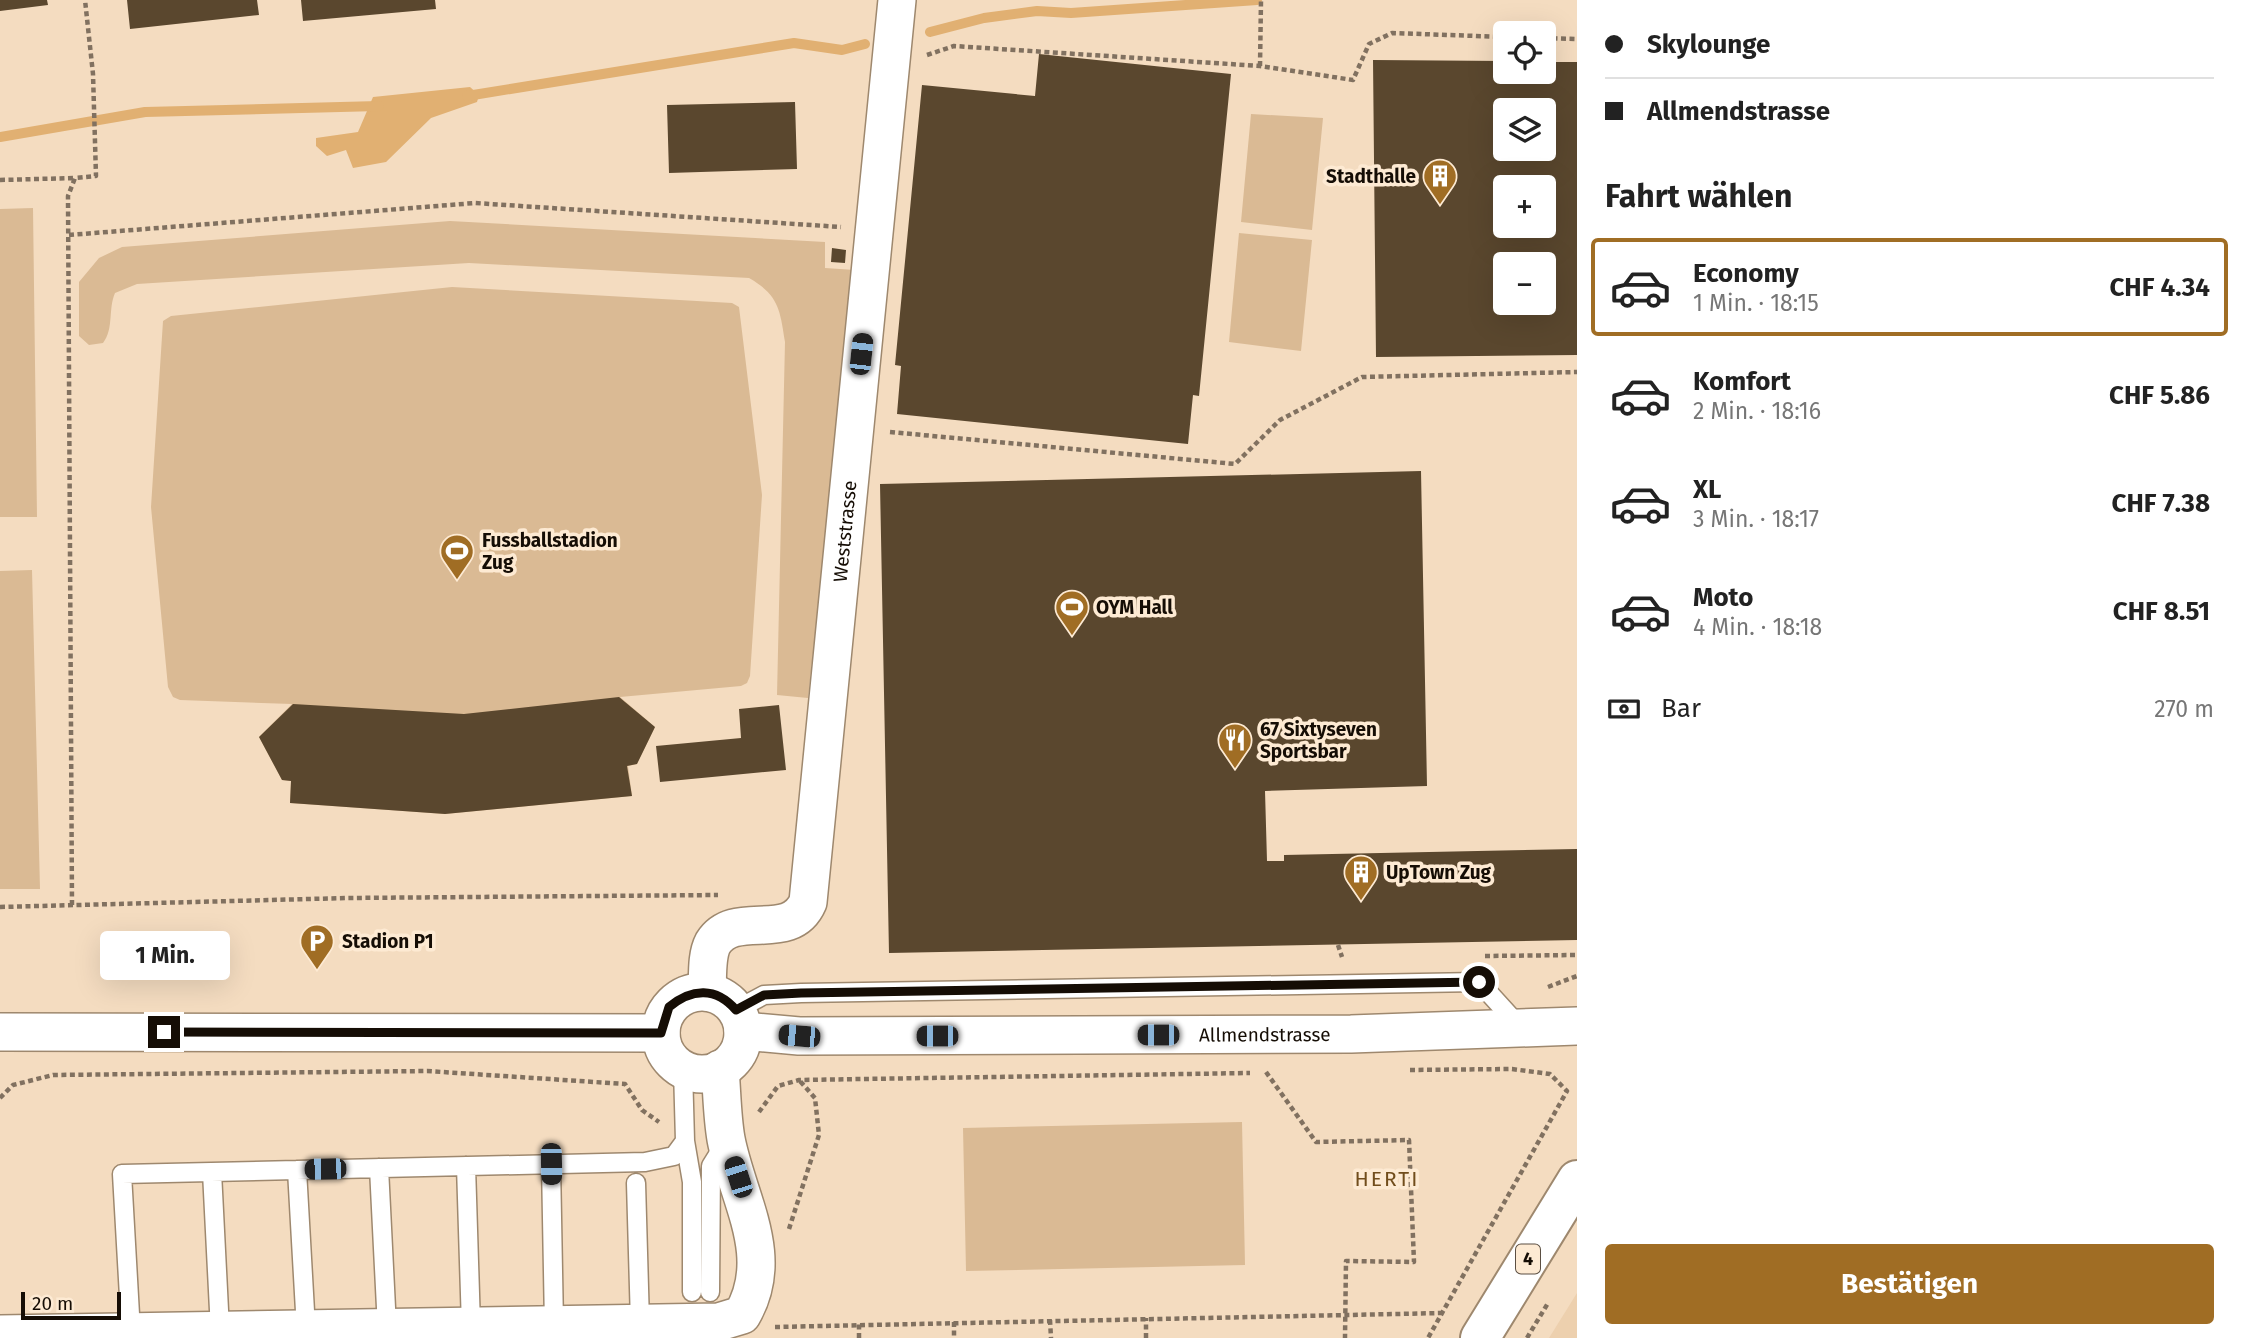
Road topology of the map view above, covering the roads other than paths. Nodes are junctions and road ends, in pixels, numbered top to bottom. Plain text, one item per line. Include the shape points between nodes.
1 (897, 0) edge
2 (729, 1011) junction
3 (1519, 1026) junction
4 (1577, 1026) edge
5 (0, 1032) edge
6 (661, 1033) junction
7 (683, 1069) junction
8 (720, 1069) junction
9 (740, 1130) junction
10 (685, 1142) junction
11 (551, 1164) junction
12 (466, 1166) junction
13 (379, 1168) junction
14 (298, 1170) junction
15 (212, 1172) junction
16 (1577, 1180) edge
17 (636, 1183) dead end
18 (640, 1323) junction
19 (554, 1325) junction
20 (471, 1326) junction
21 (387, 1328) junction
22 (306, 1329) junction
23 (220, 1330) junction
24 (131, 1332) junction
25 (0, 1334) edge
26 (1480, 1338) edge

1 - 2 street, Weststrasse via 808,902 797,919 788,923 739,928 720,935 710,952
2 - 3 street, Allmendstrasse via 799,1036 1337,1034
2 - 3 lane via 764,995 801,993 1479,982
2 - 6 street via 680,998 669,1007
2 - 8 street via 737,1054
3 - 4 street, Allmendstrasse
5 - 6 street
6 - 7 street via 667,1054
7 - 8 street via 702,1073
7 - 10 lane
8 - 9 street
9 - 10 lane via 711,1167 701,1292
9 - 18 street via 757,1272 753,1296 742,1315 719,1322
10 - 11 lane via 674,1156 645,1162
11 - 12 lane
11 - 19 lane
12 - 13 lane
12 - 20 lane
13 - 14 lane
13 - 21 lane
14 - 15 lane
14 - 22 lane
15 - 23 lane
15 - 24 lane via 122,1174
16 - 26 main road, 4
17 - 18 lane
18 - 19 street
19 - 20 street
20 - 21 street
21 - 22 street
22 - 23 street
23 - 24 street
24 - 25 street

